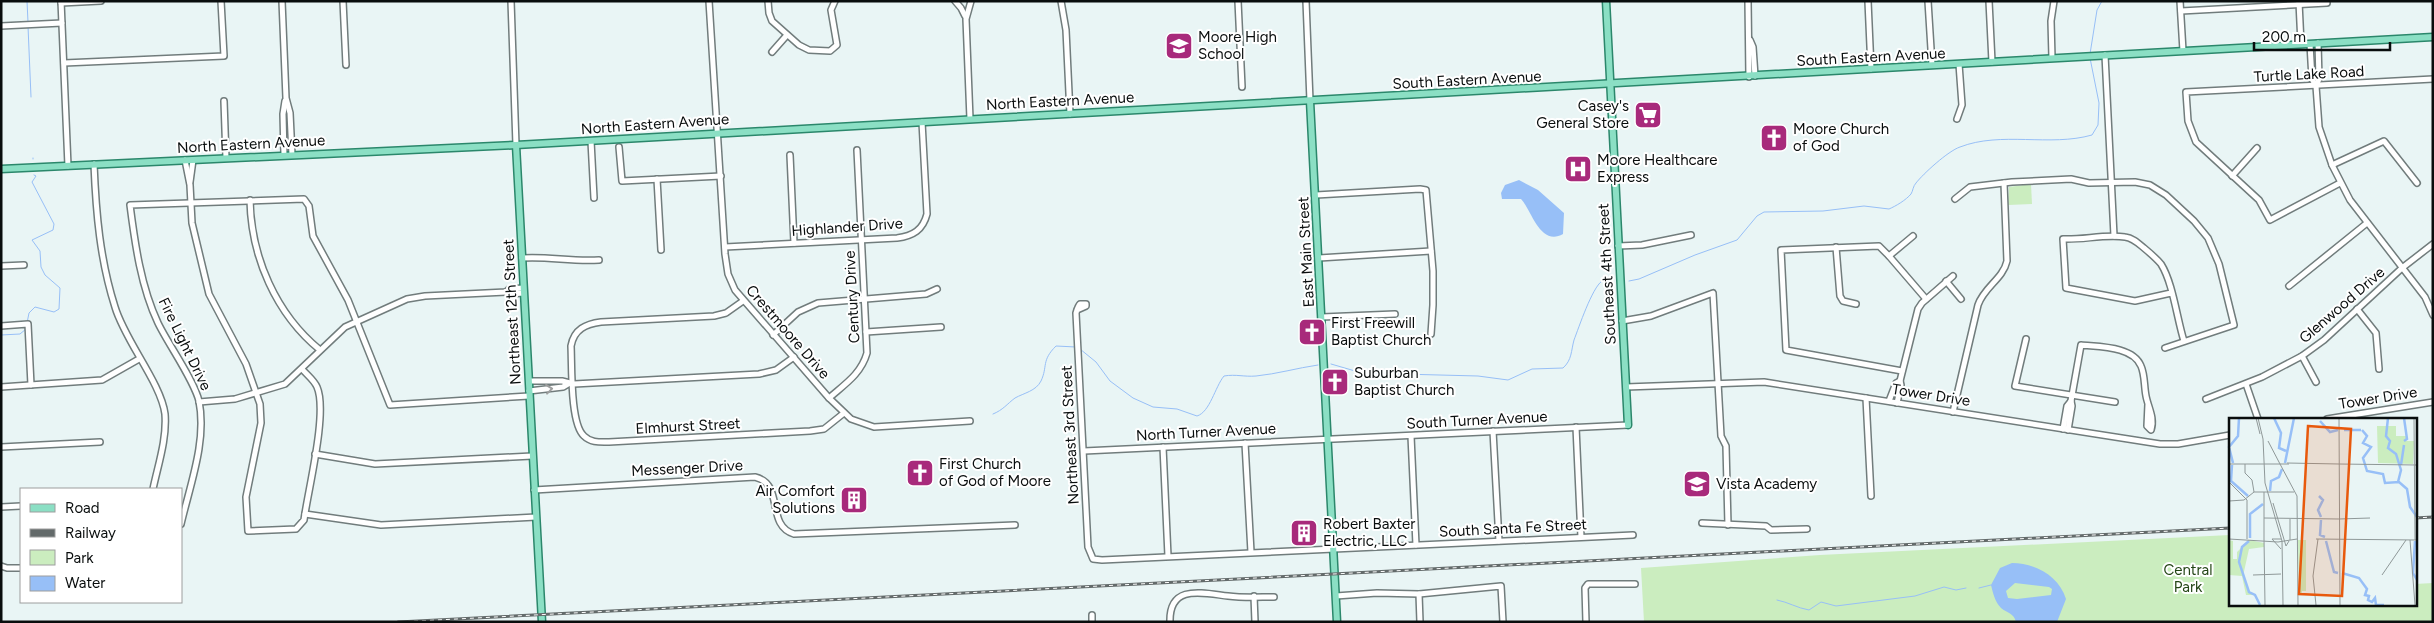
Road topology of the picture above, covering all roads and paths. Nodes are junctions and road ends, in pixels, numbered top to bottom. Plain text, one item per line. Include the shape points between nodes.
1 (101, 1) edge
2 (221, 1) edge
3 (282, 1) edge
4 (343, 1) edge
5 (511, 1) edge
6 (709, 1) edge
7 (768, 1) edge
8 (835, 1) edge
9 (955, 1) edge
10 (972, 1) edge
11 (1061, 1) edge
12 (1238, 1) edge
13 (1306, 1) edge
14 (1606, 1) edge
15 (1748, 1) edge
16 (1868, 1) edge
17 (1928, 1) edge
18 (1989, 1) edge
19 (2054, 1) edge
20 (2180, 1) edge
21 (2236, 1) edge
22 (61, 2) edge
23 (2299, 3) edge
24 (2327, 3) dead end
25 (2237, 8) junction
26 (2181, 11) junction
27 (966, 19) junction
28 (62, 23) junction
29 (1, 26) edge
30 (787, 35) junction
31 (2433, 38) edge
32 (2318, 43) junction
33 (2301, 44) junction
34 (2310, 44) junction
35 (2183, 51) junction
36 (772, 52) dead end
37 (2105, 55) junction
38 (2052, 58) junction
39 (1992, 62) junction
40 (64, 63) junction
41 (1959, 64) junction
42 (346, 65) dead end
43 (1932, 66) junction
44 (1871, 69) junction
45 (1752, 76) junction
46 (2433, 80) edge
47 (1610, 84) junction
48 (2316, 86) junction
49 (1242, 87) dead end
50 (286, 98) junction
51 (224, 101) dead end
52 (1310, 101) junction
53 (1070, 114) junction
54 (970, 119) junction
55 (1958, 119) dead end
56 (922, 122) junction
57 (719, 132) junction
58 (591, 141) junction
59 (516, 145) junction
60 (619, 147) dead end
61 (2257, 148) dead end
62 (857, 150) dead end
63 (790, 154) dead end
64 (284, 155) junction
65 (292, 155) junction
66 (226, 158) junction
67 (185, 160) junction
68 (193, 160) junction
69 (94, 164) junction
70 (2332, 165) junction
71 (68, 166) junction
72 (1, 169) edge
73 (721, 176) junction
74 (2232, 176) junction
75 (657, 179) junction
76 (2112, 182) junction
77 (2004, 183) junction
78 (2340, 183) junction
79 (2417, 183) dead end
80 (190, 185) junction
81 (1316, 194) junction
82 (594, 198) dead end
83 (1955, 199) dead end
84 (250, 200) junction
85 (191, 202) junction
86 (2367, 222) junction
87 (1691, 235) dead end
88 (1913, 236) dead end
89 (2114, 236) junction
90 (861, 240) junction
91 (794, 243) junction
92 (2433, 244) edge
93 (1618, 246) junction
94 (725, 247) junction
95 (1836, 247) junction
96 (661, 250) dead end
97 (1431, 251) junction
98 (1889, 256) junction
99 (522, 258) junction
100 (1319, 258) junction
101 (598, 260) dead end
102 (24, 265) dead end
103 (1, 266) edge
104 (2402, 268) junction
105 (1953, 276) dead end
106 (1946, 282) junction
107 (2289, 286) dead end
108 (937, 288) dead end
109 (524, 291) junction
110 (2170, 293) junction
111 (1961, 298) dead end
112 (865, 299) junction
113 (1926, 299) junction
114 (743, 301) junction
115 (1856, 304) dead end
116 (2357, 309) junction
117 (1077, 310) dead end
118 (1394, 314) dead end
119 (2433, 314) edge
120 (1322, 317) junction
121 (1622, 320) junction
122 (356, 321) junction
123 (1, 326) edge
124 (941, 327) dead end
125 (866, 332) junction
126 (1431, 334) dead end
127 (774, 335) junction
128 (2026, 339) dead end
129 (2184, 341) junction
130 (2165, 348) dead end
131 (320, 350) junction
132 (2302, 356) junction
133 (794, 358) junction
134 (139, 359) junction
135 (2379, 369) dead end
136 (302, 370) junction
137 (1902, 371) junction
138 (529, 381) junction
139 (1900, 381) junction
140 (2316, 382) dead end
141 (1719, 383) junction
142 (571, 384) junction
143 (2246, 384) junction
144 (31, 385) junction
145 (1, 387) edge
146 (1626, 388) junction
147 (256, 394) junction
148 (529, 394) junction
149 (829, 398) junction
150 (1866, 398) junction
151 (2071, 398) junction
152 (2206, 399) dead end
153 (1888, 401) junction
154 (199, 402) junction
155 (2115, 402) dead end
156 (2433, 402) edge
157 (1897, 403) junction
158 (2148, 404) dead end
159 (1953, 412) junction
160 (844, 413) junction
161 (2258, 418) edge
162 (2333, 418) edge
163 (970, 422) dead end
164 (1628, 425) joint
165 (1576, 427) junction
166 (2066, 429) junction
167 (1493, 432) junction
168 (2229, 435) edge
169 (1411, 436) junction
170 (1328, 439) junction
171 (100, 442) dead end
172 (1245, 443) junction
173 (1, 447) edge
174 (1162, 447) junction
175 (1084, 451) junction
176 (315, 454) junction
177 (532, 456) junction
178 (152, 488) edge
179 (534, 490) junction
180 (1871, 496) dead end
181 (20, 506) edge
182 (1, 507) edge
183 (305, 514) junction
184 (536, 517) junction
185 (182, 520) edge
186 (1702, 523) dead end
187 (1015, 525) dead end
188 (1728, 525) junction
189 (1807, 529) dead end
190 (1633, 535) dead end
191 (1581, 537) junction
192 (1499, 541) junction
193 (1416, 545) junction
194 (1334, 548) junction
195 (1251, 552) junction
196 (1168, 556) junction
197 (1091, 558) joint
198 (2, 566) edge
199 (20, 568) edge
200 (1635, 584) dead end
201 (1419, 594) junction
202 (1254, 596) junction
203 (1336, 596) junction
204 (1274, 597) dead end
205 (1092, 615) dead end
206 (542, 622) edge
207 (1092, 622) edge
208 (1170, 622) edge
209 (1255, 622) edge
210 (1338, 622) edge
211 (1420, 622) edge
212 (1503, 622) edge
213 (1586, 622) edge

1 - 22 street
2 - 40 street via 224,56
3 - 50 street
4 - 42 street
5 - 59 street, Northeast 12th Street
6 - 57 street, Crestmoore Drive
7 - 30 street via 772,21
8 - 30 street via 831,10 837,42 833,51 806,49
9 - 27 street
10 - 27 street
11 - 53 street via 1066,30
12 - 49 street
13 - 52 street, East Main Street
14 - 47 main road, Southeast 4th Street
15 - 45 street
16 - 44 street
17 - 43 street
18 - 39 street
19 - 38 street
20 - 26 street
21 - 25 street
22 - 28 street
23 - 24 street
23 - 25 street
23 - 33 street
25 - 26 street
26 - 35 street
27 - 54 street
28 - 29 street
28 - 40 street
30 - 36 street
31 - 32 main road, South Eastern Avenue
32 - 34 main road, South Eastern Avenue
32 - 48 street via 2319,78
33 - 34 main road, South Eastern Avenue
33 - 35 main road, South Eastern Avenue
34 - 48 street via 2312,79
35 - 37 main road, South Eastern Avenue
37 - 38 main road, South Eastern Avenue
37 - 76 street
38 - 39 main road, South Eastern Avenue
39 - 41 main road, South Eastern Avenue
40 - 71 street
41 - 43 main road, South Eastern Avenue
41 - 55 street via 1962,105
43 - 44 main road, South Eastern Avenue
44 - 45 main road, South Eastern Avenue
45 - 47 main road, South Eastern Avenue
46 - 48 street, Turtle Lake Road
47 - 52 main road, South Eastern Avenue
47 - 93 main road, Southeast 4th Street
48 - 70 street via 2319,127
48 - 74 street, Turtle Lake Road via 2186,92 2188,122 2196,142
50 - 64 street
50 - 65 street
51 - 66 street
52 - 53 main road, North Eastern Avenue
52 - 81 main road, East Main Street
53 - 54 main road, North Eastern Avenue
54 - 56 main road, North Eastern Avenue
56 - 57 main road, North Eastern Avenue
56 - 90 street, Highlander Drive via 927,210 924,223 916,233 905,237
57 - 58 main road, North Eastern Avenue
57 - 73 street, Crestmoore Drive
58 - 59 main road, North Eastern Avenue
58 - 82 street
59 - 65 main road, North Eastern Avenue
59 - 99 main road, Northeast 12th Street
60 - 75 street via 622,181
61 - 74 street
62 - 90 street, Century Drive
63 - 91 street
64 - 65 main road, North Eastern Avenue
64 - 66 main road, North Eastern Avenue
66 - 68 main road, North Eastern Avenue
67 - 68 main road, North Eastern Avenue
67 - 69 main road, North Eastern Avenue
67 - 80 street
68 - 80 street
69 - 71 main road, North Eastern Avenue
69 - 134 street via 97,229 103,262 120,321
70 - 78 street
70 - 79 street via 2384,141
71 - 72 main road, North Eastern Avenue
73 - 75 street
73 - 94 street, Crestmoore Drive
74 - 78 street via 2259,200 2270,220
75 - 96 street
76 - 77 street via 2089,183 2072,179
76 - 89 street
76 - 129 street via 2143,183 2155,187 2200,226 2215,253 2234,325
77 - 83 street via 1970,188
77 - 159 street via 2007,261 2003,273 1982,295 1978,305
78 - 86 street
80 - 85 street
81 - 97 street via 1426,190
81 - 100 main road, East Main Street
84 - 85 street
84 - 122 street via 302,198 309,206 313,236
84 - 131 street via 253,231 264,273 291,321
85 - 147 street via 192,223 210,294 241,352
85 - 154 street, Fire Light Drive via 130,205 134,240 150,304
86 - 104 street
86 - 107 street
87 - 93 street via 1642,245
88 - 98 street
89 - 110 street via 2134,240 2156,258 2163,268
89 - 110 street via 2063,239 2066,288 2135,300
90 - 91 street, Highlander Drive
90 - 112 street, Century Drive
91 - 94 street, Highlander Drive
92 - 104 street, Glenwood Drive
93 - 121 main road, Southeast 4th Street
94 - 114 street, Crestmoore Drive via 730,280
95 - 98 street via 1876,246
95 - 115 street via 1840,296 1843,301
95 - 137 street via 1781,250 1786,350
97 - 100 street
97 - 126 street via 1434,305
98 - 113 street
99 - 101 street via 545,256 572,262
99 - 109 main road, Northeast 12th Street
100 - 120 main road, East Main Street
102 - 103 street
104 - 116 street, Glenwood Drive
104 - 119 street via 2425,296
105 - 106 street
106 - 111 street
106 - 113 street
108 - 112 street via 926,294
109 - 122 street via 418,296
109 - 138 main road, Northeast 12th Street
110 - 129 street
112 - 125 street, Century Drive
112 - 127 street via 810,306 798,312
113 - 137 street via 1916,313
114 - 127 street, Crestmoore Drive
114 - 142 street, Elmhurst Street via 726,313 714,316 601,322 584,326 572,341
116 - 132 street, Glenwood Drive
116 - 135 street via 2376,333
117 - 175 street, Northeast 3rd Street
118 - 120 street
120 - 170 main road, East Main Street
121 - 141 street via 1651,316 1713,294
121 - 146 main road, Southeast 4th Street
122 - 131 street
122 - 148 street via 390,405
123 - 144 street via 28,324
124 - 125 street
125 - 149 street, Century Drive via 867,352 863,365
127 - 133 street, Crestmoore Drive
128 - 151 street via 2016,386
129 - 130 street
131 - 136 street
132 - 140 street
132 - 143 street, Glenwood Drive
133 - 142 street via 776,370 759,374
133 - 149 street, Crestmoore Drive
134 - 144 street via 102,380
134 - 178 street via 160,396 165,414 165,430
136 - 147 street via 285,384
136 - 176 street via 315,384 319,394
137 - 139 street
138 - 142 street
138 - 148 main road, Northeast 12th Street
139 - 153 street
139 - 157 street
141 - 146 street, Tower Drive
141 - 150 street, Tower Drive via 1764,382
141 - 188 street via 1722,436 1726,446
148 -> 142 street
142 - 160 street, Elmhurst Street via 579,430 588,440 600,442 810,431 824,429
143 - 152 street, Glenwood Drive
143 - 161 street
144 - 145 street
146 - 164 main road, Southeast 4th Street
147 - 154 street
147 - 183 street via 262,418 246,497 248,532 299,528
148 - 177 main road, Northeast 12th Street
149 - 160 street, Crestmoore Drive
150 - 153 street, Tower Drive
150 - 180 street
151 - 155 street
151 - 158 street via 2081,345 2133,355 2143,371
151 - 166 street
153 - 157 street, Tower Drive
154 - 185 street, Fire Light Drive via 200,441
156 - 162 street, Tower Drive
157 - 159 street, Tower Drive
159 - 166 street, Tower Drive
160 - 163 street, Crestmoore Drive via 857,422 874,427
164 - 165 street, South Turner Avenue
165 - 167 street, South Turner Avenue
165 - 191 street
166 - 168 street, Tower Drive via 2169,445
167 - 169 street, South Turner Avenue
167 - 192 street
169 - 170 street, South Turner Avenue
169 - 193 street
170 - 172 street, North Turner Avenue
170 - 194 main road, East Main Street
171 - 173 street
172 - 174 street, North Turner Avenue
172 - 195 street
174 - 175 street, North Turner Avenue
174 - 196 street
175 - 197 street, Northeast 3rd Street
176 - 177 street via 375,464
176 - 183 street
177 - 179 main road, Northeast 12th Street
179 - 184 main road, Northeast 12th Street
179 - 187 street, Messenger Drive via 756,477 764,481 771,491 780,525 794,534
181 - 182 street
183 - 184 street via 381,525
184 - 206 main road, Northeast 12th Street
186 - 188 street
188 - 189 street via 1766,526 1771,530
190 - 191 street, South Santa Fe Street
191 - 192 street, South Santa Fe Street
192 - 193 street, South Santa Fe Street
193 - 194 street, South Santa Fe Street
194 - 195 street, South Santa Fe Street
194 - 203 main road, East Main Street
195 - 196 street, South Santa Fe Street
196 - 197 street, South Santa Fe Street
198 - 199 street
200 - 213 street via 1588,584 1585,588
201 - 203 street
201 - 211 street
201 - 212 street via 1501,586
202 - 204 street
202 - 208 street via 1208,592 1186,594 1174,601
202 - 209 street
203 - 210 main road, East Main Street
205 - 207 street

